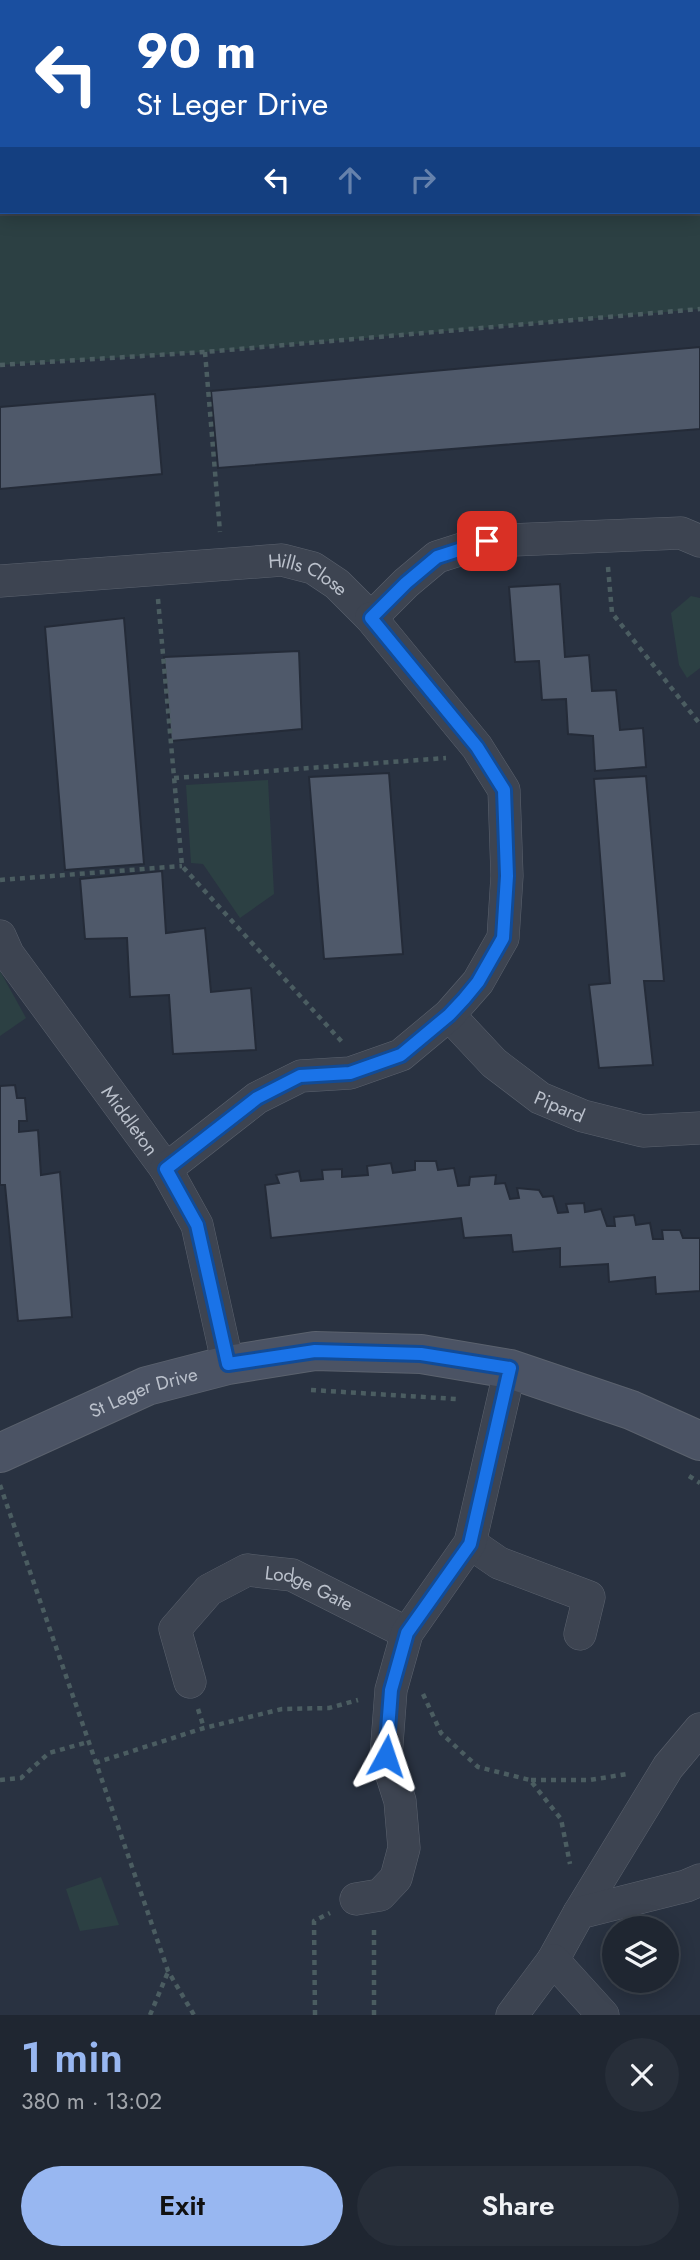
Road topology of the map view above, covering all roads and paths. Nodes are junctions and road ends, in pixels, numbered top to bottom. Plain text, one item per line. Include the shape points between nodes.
1 (700, 309) edge
2 (205, 352) junction
3 (0, 365) edge
4 (605, 536) junction
5 (700, 541) edge
6 (223, 564) junction
7 (154, 569) junction
8 (0, 581) edge
9 (371, 618) junction
10 (700, 724) edge
11 (482, 755) junction
12 (174, 778) junction
13 (182, 866) junction
14 (0, 880) edge
15 (0, 936) edge
16 (449, 1015) junction
17 (366, 1069) junction
18 (700, 1128) edge
19 (166, 1169) junction
20 (228, 1364) junction
21 (510, 1368) junction
22 (299, 1389) dead end
23 (499, 1410) junction
24 (0, 1453) edge
25 (694, 1459) edge
26 (700, 1483) edge
27 (0, 1485) edge
28 (470, 1544) junction
29 (407, 1633) junction
30 (580, 1634) dead end
31 (190, 1682) dead end
32 (700, 1729) edge
33 (88, 1742) junction
34 (668, 1767) junction
35 (0, 1780) edge
36 (530, 1780) dead end
37 (700, 1880) edge
38 (365, 1897) junction
39 (579, 1913) junction
40 (553, 1960) junction
41 (168, 1971) junction
42 (150, 2015) edge
43 (194, 2015) edge
44 (315, 2015) edge
45 (373, 2015) edge
46 (512, 2015) edge
47 (603, 2015) edge

1 - 2 path
2 - 3 path
2 - 6 path
4 - 5 street via 681,533
4 - 9 street via 487,541 437,557
4 - 10 path via 612,613
6 - 7 street, Hills Close
6 - 9 street, Hills Close via 282,560 313,568 337,584
7 - 8 street, Hills Close
7 - 12 path
9 - 11 street
11 - 12 path
11 - 16 street via 504,790 507,876 503,938 478,982
12 - 13 path
13 - 14 path
13 - 17 path
15 - 19 street, Middleton via 8,954
16 - 17 street via 401,1055
16 - 18 street, Pipard via 494,1063 540,1098 583,1116 643,1131
17 - 19 street via 300,1076 257,1098
19 - 20 street, Middleton via 197,1225
20 - 21 street, St Leger Drive via 315,1351 421,1354
20 - 24 street, St Leger Drive via 147,1386
21 - 23 street
21 - 25 street, St Leger Drive via 631,1409
22 - 23 path via 458,1399
23 - 28 street
25 - 26 path
27 - 33 path
28 - 29 street
28 - 30 street via 499,1563 589,1597
29 - 31 street, Lodge Gate via 292,1575 247,1570 209,1590 175,1629
29 - 38 street via 391,1690 386,1756 400,1801 404,1848 396,1878 380,1895
32 - 34 street
33 - 35 path via 49,1753 21,1778
33 - 41 path
34 - 36 path via 590,1780
34 - 39 street
37 - 39 street
38 - 44 path via 314,1921
38 - 45 path
39 - 40 street
40 - 46 street
40 - 47 street
41 - 42 path
41 - 43 path

